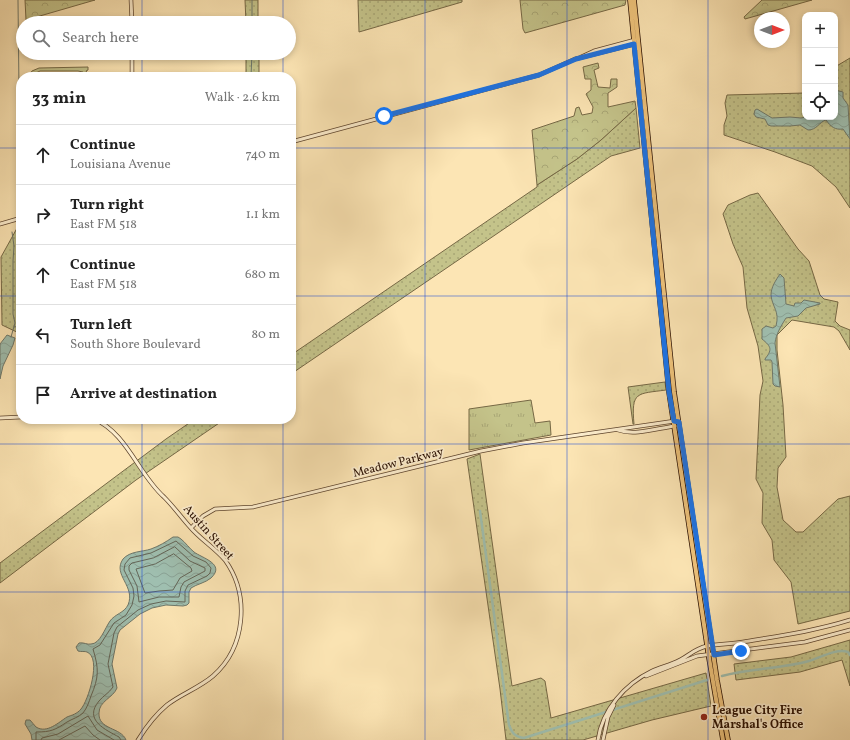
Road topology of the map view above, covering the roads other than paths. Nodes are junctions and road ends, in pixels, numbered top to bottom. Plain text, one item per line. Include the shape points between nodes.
1 (131, 0) edge
2 (630, 0) edge
3 (634, 0) edge
4 (132, 16) edge
5 (636, 42) junction
6 (132, 60) edge
7 (132, 72) edge
8 (641, 88) junction
9 (296, 141) edge
10 (16, 219) edge
11 (0, 224) edge
12 (16, 417) edge
13 (0, 418) edge
14 (674, 421) junction
15 (102, 424) edge
16 (679, 424) junction
17 (674, 426) junction
18 (618, 430) junction
19 (692, 511) junction
20 (687, 512) junction
21 (191, 528) junction
22 (850, 620) edge
23 (850, 630) edge
24 (713, 645) junction
25 (707, 646) junction
26 (708, 655) junction
27 (714, 655) junction
28 (723, 714) junction
29 (608, 715) junction
30 (718, 715) junction
31 (138, 740) edge
32 (598, 740) edge
33 (603, 740) edge
34 (722, 740) edge
35 (728, 740) edge

1 - 4 street
2 - 5 main road
3 - 5 main road
5 - 8 main road
5 - 9 street via 578,58 539,75
6 - 7 street
8 - 14 main road via 662,330
8 - 16 main road
10 - 11 street
12 - 13 street
14 - 16 street, Meadow Parkway
14 - 17 main road
14 - 18 street, Meadow Parkway
15 - 21 street, Austin Street via 120,439 155,488
16 - 17 street, Meadow Parkway
16 - 19 main road
17 - 18 street, Meadow Parkway via 636,432
17 - 20 main road
18 - 21 street, Meadow Parkway via 507,446 253,507 219,508 203,516
19 - 20 main road
19 - 24 main road
20 - 25 main road
21 - 31 street, Austin Street via 224,559 234,578 242,610 239,630 234,646 219,670 162,710
22 - 24 street via 793,634
23 - 27 street via 805,642
24 - 25 street
24 - 27 main road
25 - 26 main road
25 - 29 street via 635,681 620,694
26 - 27 street
26 - 29 street via 697,656 644,677 627,689
26 - 30 main road
27 - 28 main road
28 - 30 main road
28 - 35 main road
29 - 32 street via 600,728
29 - 33 street
30 - 34 main road

